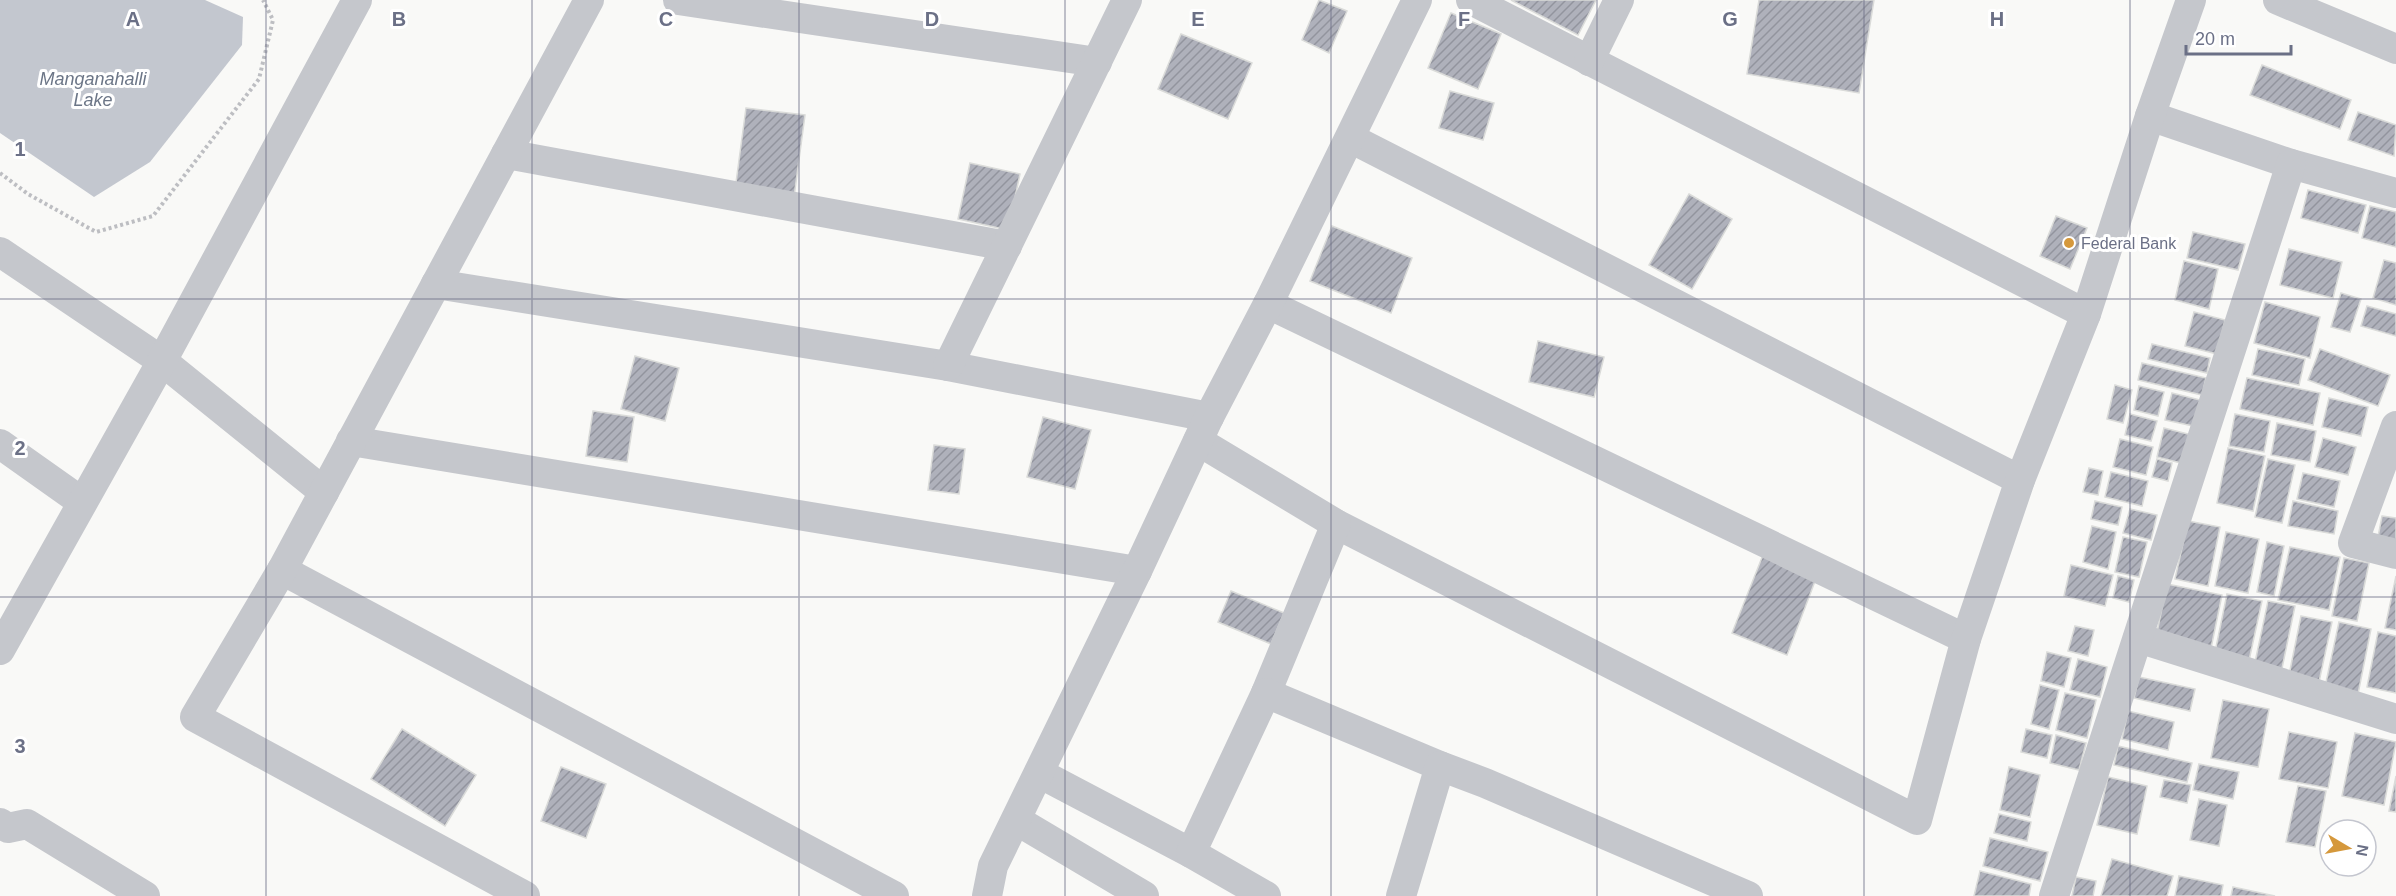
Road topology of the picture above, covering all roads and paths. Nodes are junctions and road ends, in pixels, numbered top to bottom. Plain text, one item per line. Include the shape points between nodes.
1 (263, 0) edge
2 (357, 0) edge
3 (589, 0) edge
4 (678, 0) edge
5 (1127, 0) edge
6 (1417, 0) edge
7 (1472, 0) edge
8 (1619, 0) edge
9 (2191, 0) edge
10 (2278, 0) edge
11 (2396, 49) edge
12 (1589, 61) junction
13 (1097, 62) junction
14 (2150, 116) junction
15 (1350, 138) junction
16 (506, 154) junction
17 (2291, 164) junction
18 (0, 173) edge
19 (2396, 193) edge
20 (1007, 246) junction
21 (0, 252) edge
22 (436, 284) junction
23 (1268, 304) junction
24 (2086, 314) junction
25 (162, 361) junction
26 (948, 366) junction
27 (2396, 426) edge
28 (1204, 429) junction
29 (351, 441) junction
30 (0, 444) edge
31 (2020, 480) junction
32 (324, 492) junction
33 (82, 502) junction
34 (1336, 524) junction
35 (2396, 554) edge
36 (282, 570) junction
37 (1137, 571) junction
38 (2138, 638) junction
39 (1966, 639) junction
40 (1, 647) edge
41 (1266, 693) junction
42 (2396, 719) edge
43 (1440, 766) junction
44 (1039, 773) junction
45 (1016, 820) junction
46 (0, 824) edge
47 (1191, 853) junction
48 (144, 896) edge
49 (525, 896) edge
50 (894, 896) edge
51 (987, 896) edge
52 (1144, 896) edge
53 (1266, 896) edge
54 (1401, 896) edge
55 (1748, 896) edge
56 (2054, 896) edge

1 - 18 path via 273,20 260,79 153,216 96,232 28,194
2 - 25 street
3 - 16 street
4 - 13 street
5 - 13 street
6 - 15 street
7 - 12 street
8 - 12 street
9 - 14 street
10 - 11 street
12 - 24 street
13 - 20 street
14 - 17 street
14 - 24 street
15 - 23 street
15 - 31 street
16 - 20 street
16 - 22 street
17 - 19 street
17 - 38 street
20 - 26 street
21 - 25 street
22 - 26 street
22 - 29 street
23 - 28 street
23 - 39 street
24 - 31 street
25 - 32 street
25 - 33 street
26 - 28 street
27 - 35 street via 2353,543
28 - 34 street
28 - 37 street
29 - 32 street
29 - 37 street
30 - 33 street
31 - 39 street
32 - 36 street
33 - 40 street
34 - 39 street via 1917,820
34 - 41 street
36 - 49 street via 195,717
36 - 50 street
37 - 44 street
38 - 42 street
38 - 56 street
41 - 43 street
41 - 47 street
43 - 54 street
43 - 55 street
44 - 45 street
44 - 47 street
45 - 51 street via 993,867
45 - 52 street
46 - 48 street via 8,828 27,824
47 - 53 street

